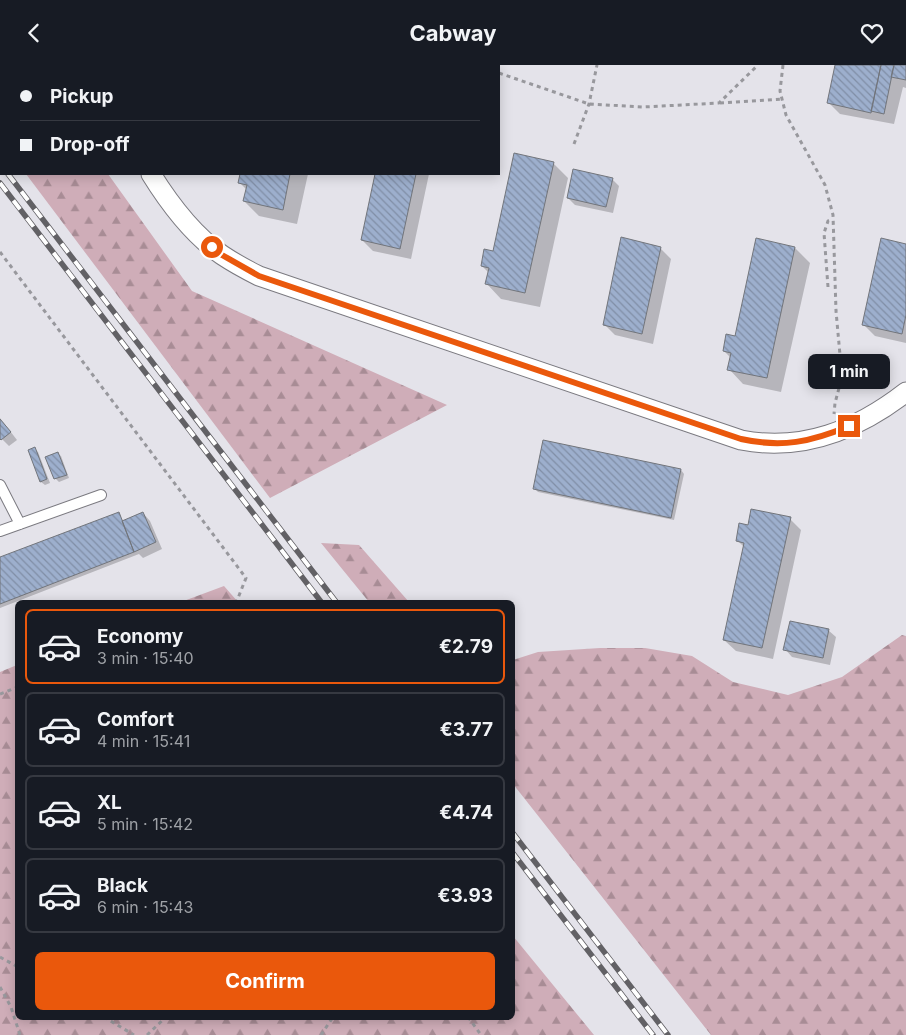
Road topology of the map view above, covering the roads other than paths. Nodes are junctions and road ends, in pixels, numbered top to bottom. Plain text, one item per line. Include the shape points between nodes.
1 (152, 175) edge
2 (906, 392) edge
3 (0, 485) edge
4 (101, 495) dead end
5 (20, 524) junction
6 (0, 531) edge

1 - 2 street via 173,206 200,236 222,255 259,276 741,439 756,443 799,443 837,431
3 - 5 lane
4 - 5 lane
5 - 6 lane

